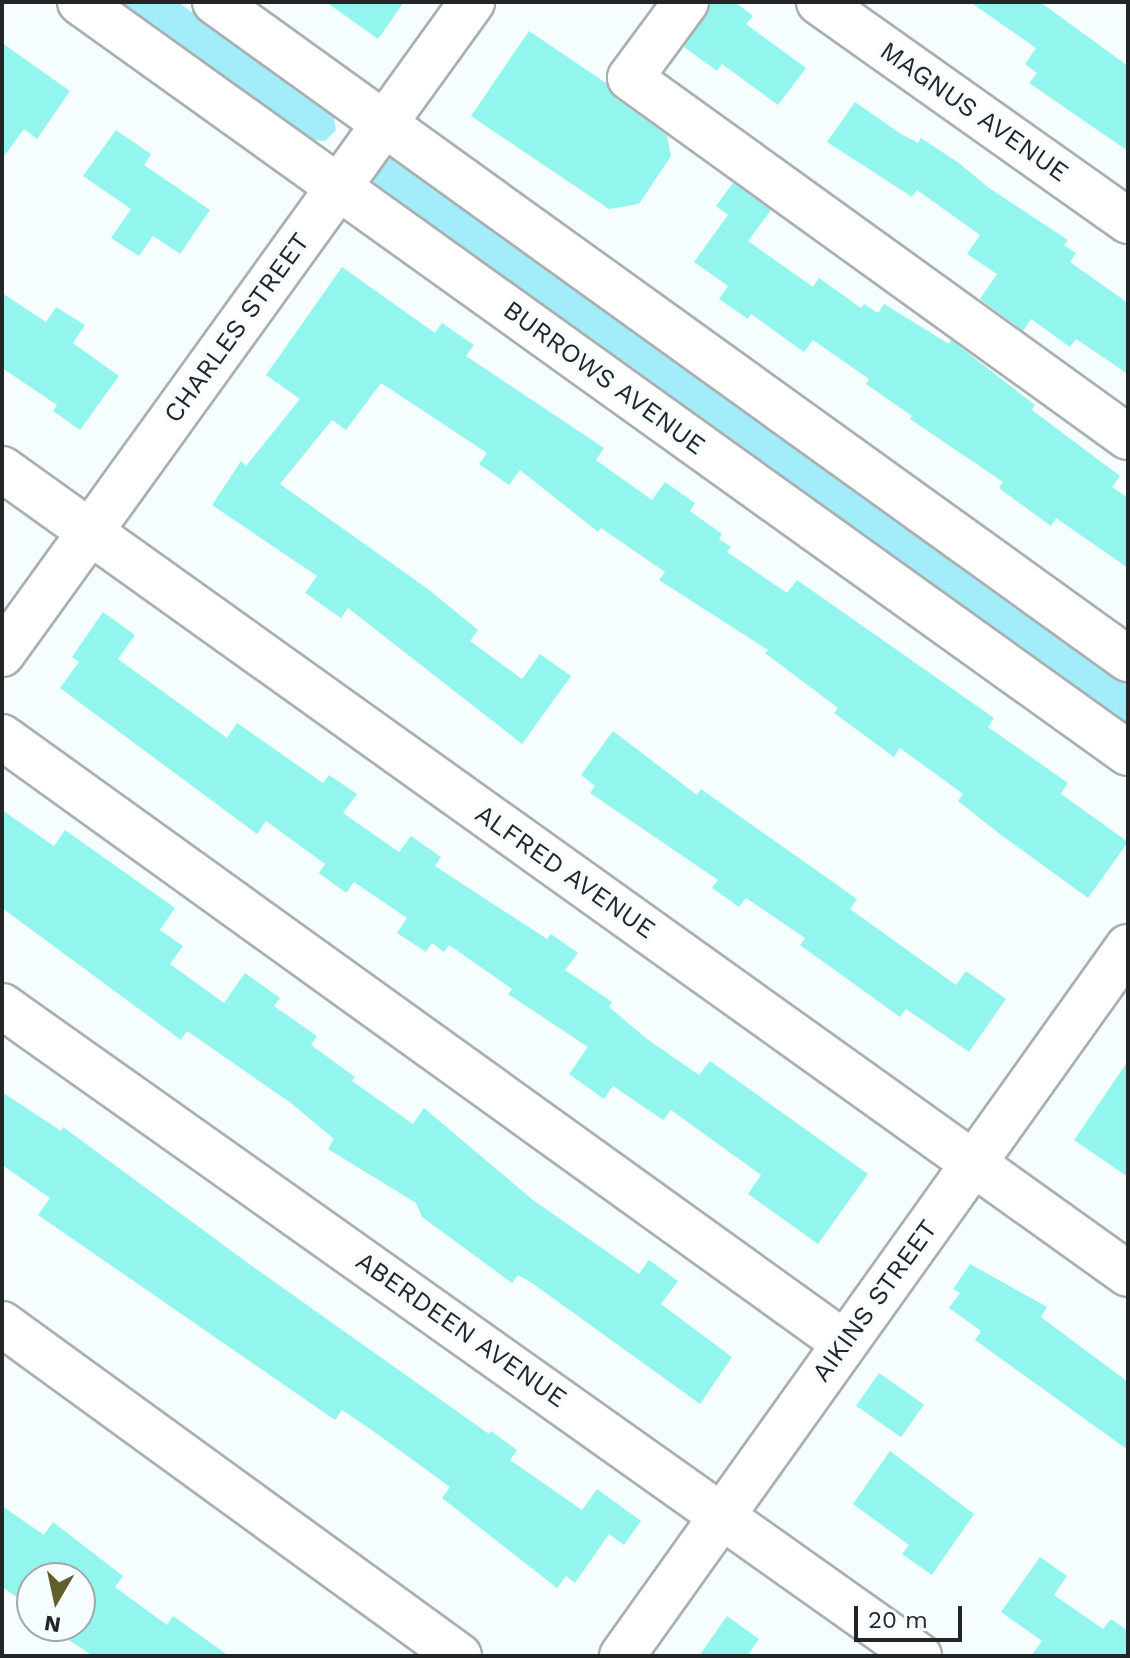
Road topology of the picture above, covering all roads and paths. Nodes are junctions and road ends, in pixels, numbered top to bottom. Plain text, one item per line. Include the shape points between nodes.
1 (80, 2) edge
2 (215, 2) edge
3 (472, 2) edge
4 (686, 2) edge
5 (819, 2) edge
6 (386, 124) junction
7 (338, 188) junction
8 (1128, 221) edge
9 (1128, 437) edge
10 (2, 469) edge
11 (89, 532) junction
12 (2, 654) edge
13 (1128, 659) edge
14 (2, 737) edge
15 (1128, 753) edge
16 (1128, 947) edge
17 (2, 1006) edge
18 (974, 1163) junction
19 (1128, 1274) edge
20 (2, 1324) edge
21 (844, 1343) junction
22 (723, 1515) junction
23 (459, 1656) edge
24 (622, 1656) edge
25 (919, 1656) edge

1 - 7 street, BURROWS AVENUE
2 - 6 street
3 - 6 street, CHARLES STREET
4 - 9 street via 630,78
5 - 8 street, MAGNUS AVENUE
6 - 7 street, CHARLES STREET
6 - 13 street
7 - 11 street, CHARLES STREET
7 - 15 street, BURROWS AVENUE
10 - 11 street, ALFRED AVENUE
11 - 12 street, CHARLES STREET
11 - 18 street, ALFRED AVENUE
14 - 21 street
16 - 18 street, AIKINS STREET
17 - 22 street, ABERDEEN AVENUE
18 - 19 street, ALFRED AVENUE
18 - 21 street, AIKINS STREET
20 - 23 street
21 - 22 street, AIKINS STREET
22 - 24 street, AIKINS STREET
22 - 25 street, ABERDEEN AVENUE

